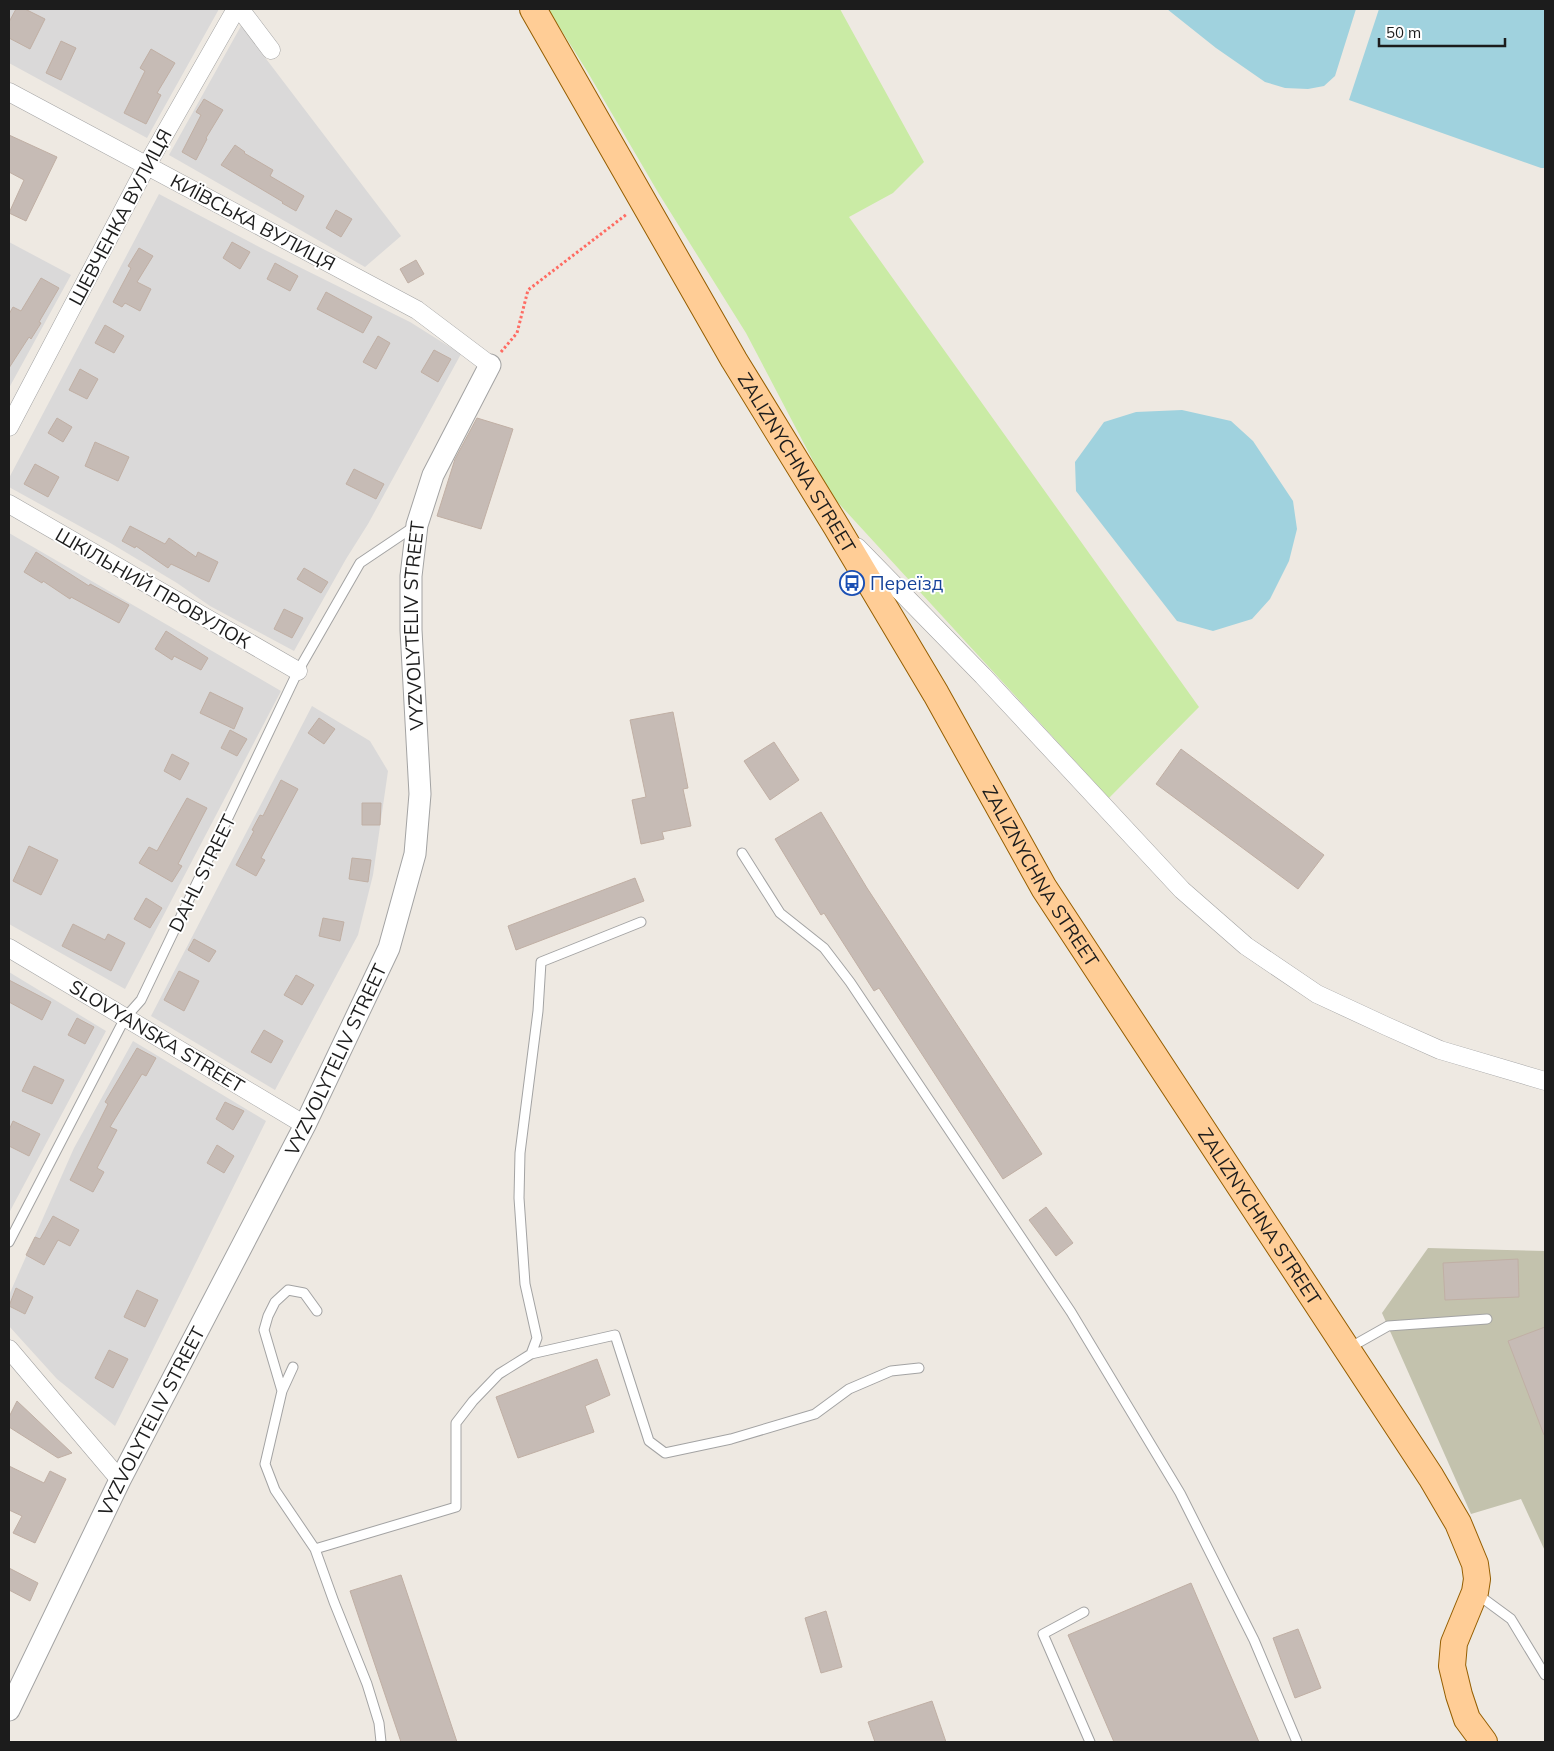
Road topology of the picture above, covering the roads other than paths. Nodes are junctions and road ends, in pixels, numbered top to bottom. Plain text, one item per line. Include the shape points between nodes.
1 (236, 9) edge
2 (240, 9) edge
3 (533, 9) edge
4 (271, 50) dead end
5 (9, 92) edge
6 (147, 166) junction
7 (490, 365) joint
8 (9, 427) edge
9 (9, 504) edge
10 (417, 525) junction
11 (836, 526) junction
12 (298, 672) junction
13 (742, 853) dead end
14 (641, 922) dead end
15 (9, 948) edge
16 (125, 1018) junction
17 (1545, 1081) edge
18 (305, 1125) junction
19 (9, 1242) edge
20 (317, 1311) dead end
21 (1487, 1318) dead end
22 (9, 1348) edge
23 (1347, 1349) junction
24 (530, 1354) junction
25 (293, 1368) dead end
26 (919, 1368) dead end
27 (282, 1391) junction
28 (120, 1480) junction
29 (315, 1549) junction
30 (1475, 1592) junction
31 (1084, 1612) dead end
32 (1545, 1674) edge
33 (9, 1710) edge
34 (381, 1742) edge
35 (1090, 1742) edge
36 (1296, 1742) edge
37 (1484, 1742) edge

1 - 6 street, ШЕВЧЕНКА ВУЛИЦЯ
2 - 4 street
3 - 11 main road, ZALIZNYCHNA STREET via 734,360
5 - 6 street, КИЇВСЬКА ВУЛИЦЯ
6 - 7 street, КИЇВСЬКА ВУЛИЦЯ via 417,310
6 - 8 street, ШЕВЧЕНКА ВУЛИЦЯ
7 - 10 street, VYZVOLYTELIV STREET via 433,475
9 - 12 street, ШКІЛЬНИЙ ПРОВУЛОК
10 - 12 lane, DAHL STREET via 360,563
10 - 18 street, VYZVOLYTELIV STREET via 410,630 420,794 415,854 389,948
11 - 17 street via 983,676 1182,890 1246,946 1317,994 1386,1026 1440,1050
11 - 23 main road, ZALIZNYCHNA STREET via 936,694 1044,888
12 - 16 lane, DAHL STREET via 141,1000
13 - 36 lane via 780,913 824,948 850,982 1071,1312 1180,1493 1254,1640
14 - 24 lane via 541,962 520,1153 519,1198 525,1284 537,1338
15 - 16 street, SLOVYANSKA STREET
16 - 18 street, SLOVYANSKA STREET
16 - 19 lane, DAHL STREET
18 - 28 street, VYZVOLYTELIV STREET
20 - 27 lane via 304,1293 288,1290 275,1302 268,1316 264,1330
21 - 23 lane via 1388,1326
22 - 28 street
23 - 30 main road, ZALIZNYCHNA STREET via 1458,1523 1475,1564
24 - 26 lane via 615,1335 649,1441 665,1454 731,1440 815,1414 849,1389 891,1371
24 - 29 lane via 499,1374 456,1423 456,1507
25 - 27 lane
27 - 29 lane via 265,1464 276,1490
28 - 33 street, VYZVOLYTELIV STREET
29 - 34 lane via 367,1684 379,1723
30 - 32 lane via 1511,1619
30 - 37 main road, ZALIZNYCHNA STREET via 1454,1643 1452,1666 1467,1719
31 - 35 lane via 1043,1634

